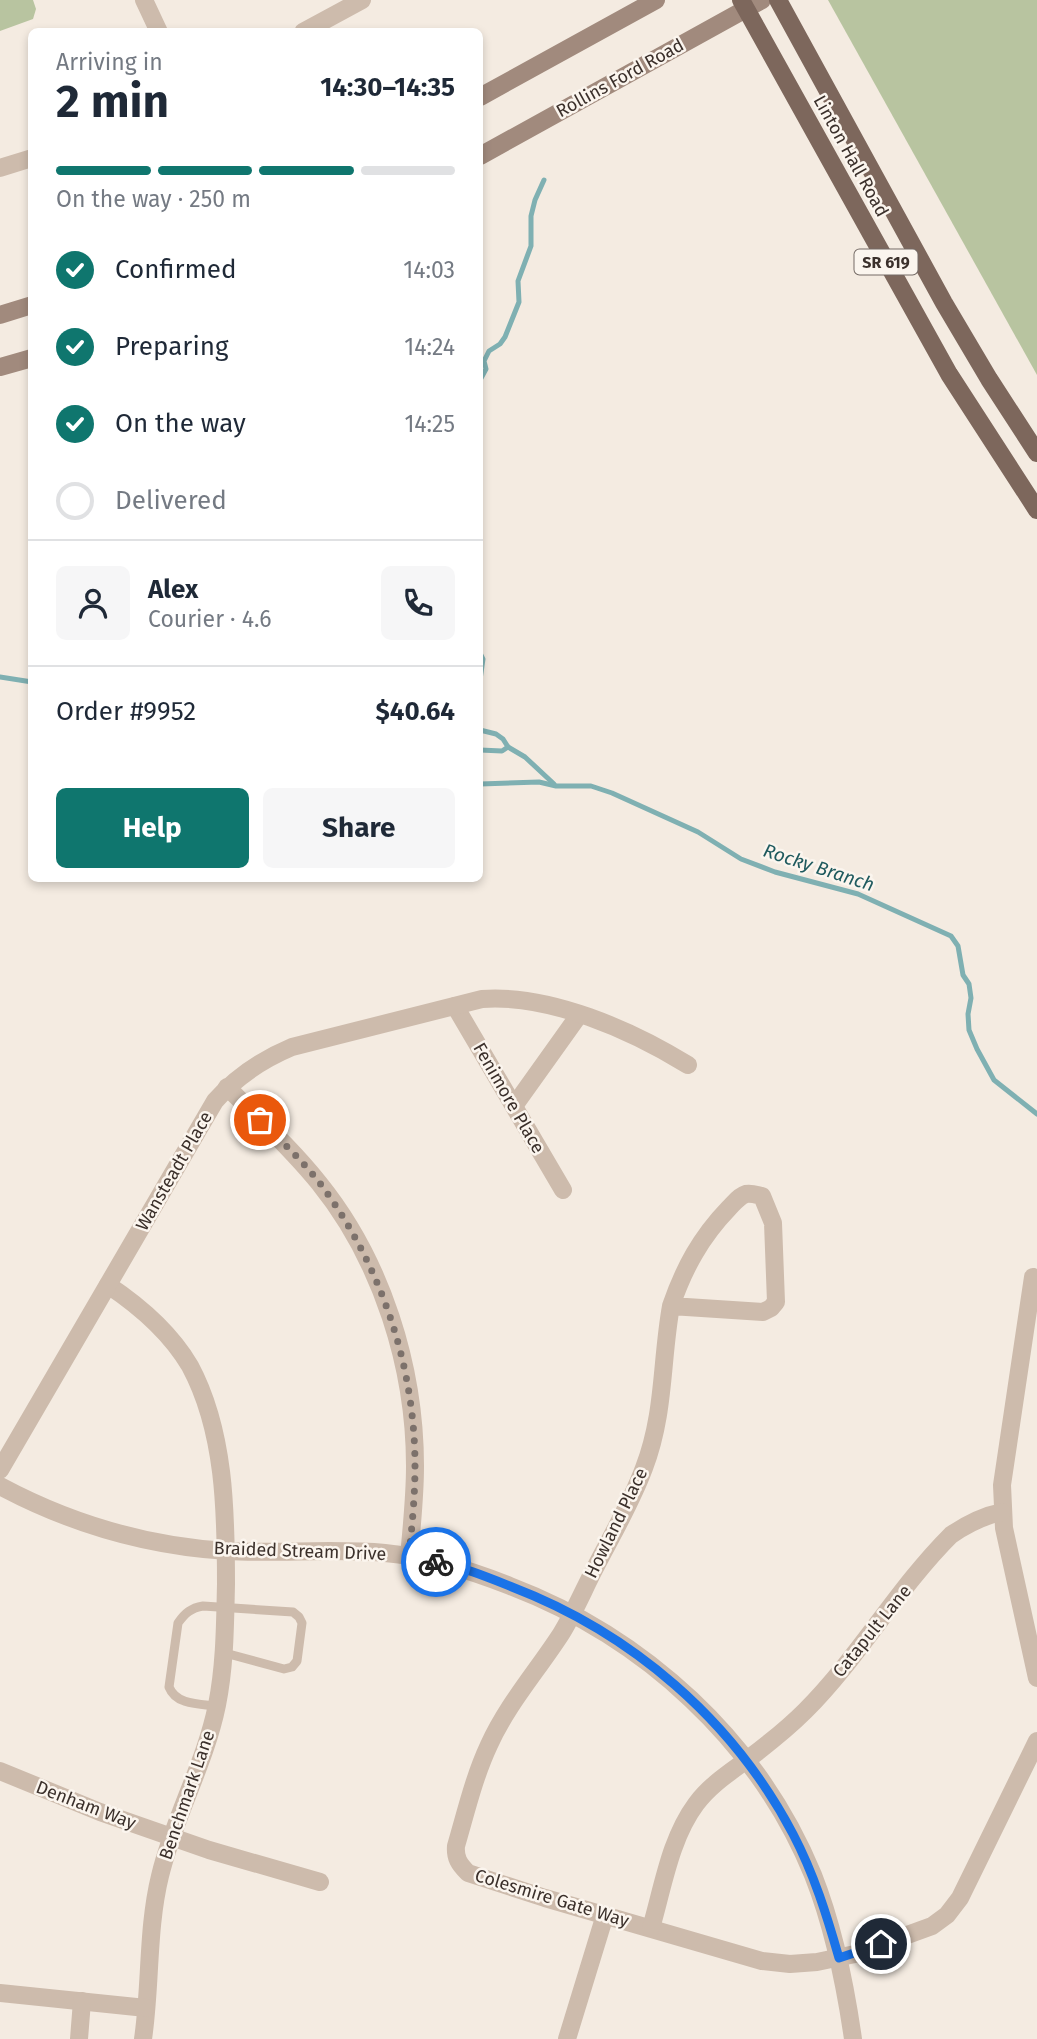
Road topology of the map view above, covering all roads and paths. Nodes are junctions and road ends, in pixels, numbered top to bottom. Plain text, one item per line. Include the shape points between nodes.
1 (144, 0) edge
2 (362, 0) edge
3 (656, 0) edge
4 (762, 0) edge
5 (778, 0) edge
6 (743, 4) edge
7 (157, 28) edge
8 (310, 28) edge
9 (483, 95) edge
10 (483, 154) edge
11 (28, 159) edge
12 (0, 168) edge
13 (28, 306) edge
14 (0, 315) edge
15 (28, 359) edge
16 (0, 367) edge
17 (1037, 453) edge
18 (1037, 510) edge
19 (455, 1006) junction
20 (579, 1015) junction
21 (688, 1065) dead end
22 (226, 1087) junction
23 (514, 1106) junction
24 (563, 1190) dead end
25 (1032, 1277) dead end
26 (108, 1285) junction
27 (671, 1306) junction
28 (0, 1470) edge
29 (0, 1486) edge
30 (1002, 1512) junction
31 (226, 1551) junction
32 (409, 1556) junction
33 (226, 1607) junction
34 (572, 1612) junction
35 (225, 1653) junction
36 (1037, 1678) edge
37 (216, 1706) junction
38 (1037, 1741) edge
39 (745, 1761) junction
40 (0, 1771) edge
41 (172, 1837) junction
42 (320, 1882) dead end
43 (605, 1915) junction
44 (651, 1928) junction
45 (839, 1958) junction
46 (0, 1993) edge
47 (82, 2001) junction
48 (146, 2008) junction
49 (79, 2039) edge
50 (143, 2039) edge
51 (567, 2039) edge
52 (853, 2039) edge

1 - 7 street
2 - 8 street
3 - 9 main road
4 - 6 main road, Rollins Ford Road
5 - 17 main road, Linton Hall Road / SR 619 via 944,303
6 - 10 main road, Rollins Ford Road
6 - 18 main road, Linton Hall Road / SR 619 via 948,374
11 - 12 street
13 - 14 main road
15 - 16 main road
19 - 20 street, Wansteadt Place via 504,998
19 - 22 street, Wansteadt Place via 292,1047 268,1057
19 - 23 street, Fenimore Place
20 - 21 street, Wansteadt Place via 649,1041
20 - 23 street
22 - 26 street, Wansteadt Place
22 - 32 street via 321,1185 346,1220 382,1293 413,1419 415,1478
23 - 24 street, Fenimore Place
25 - 30 street via 1004,1466
26 - 28 street, Wansteadt Place
26 - 31 street, Benchmark Lane via 153,1318 199,1386 220,1465
27 - 27 street, Howland Place via 763,1312 776,1302 773,1223 762,1196 740,1197 716,1221 683,1273
27 - 34 street, Howland Place via 663,1392 645,1467
29 - 31 street, Braided Stream Drive via 109,1532
30 - 36 street
30 - 39 street, Catapult Lane via 986,1515 951,1535 806,1710
31 - 32 street, Braided Stream Drive via 342,1550
31 - 33 street, Benchmark Lane
32 - 34 street, Braided Stream Drive via 479,1574
33 - 35 street, Benchmark Lane
33 - 35 lane via 293,1612 302,1623 297,1661 292,1667 284,1669
33 - 37 lane via 203,1606 184,1614 178,1623 169,1687 179,1700
34 - 39 street, Braided Stream Drive via 643,1657 678,1686
34 - 43 street, Colesmire Gate Way via 489,1745 455,1855 468,1873
35 - 37 street, Benchmark Lane
37 - 41 street, Benchmark Lane via 204,1753
38 - 45 street, Colesmire Gate Way via 960,1898 947,1915 932,1926
39 - 44 street, Catapult Lane via 713,1784 685,1821
39 - 45 street, Braided Stream Drive via 771,1796 802,1853
40 - 41 street, Denham Way
41 - 42 street, Denham Way
41 - 48 street, Benchmark Lane via 153,1912
43 - 44 street, Colesmire Gate Way
43 - 51 street
44 - 45 street, Colesmire Gate Way via 762,1961 790,1964
45 - 52 street, Braided Stream Drive
46 - 47 street
47 - 48 street
47 - 49 street
48 - 50 street, Benchmark Lane

